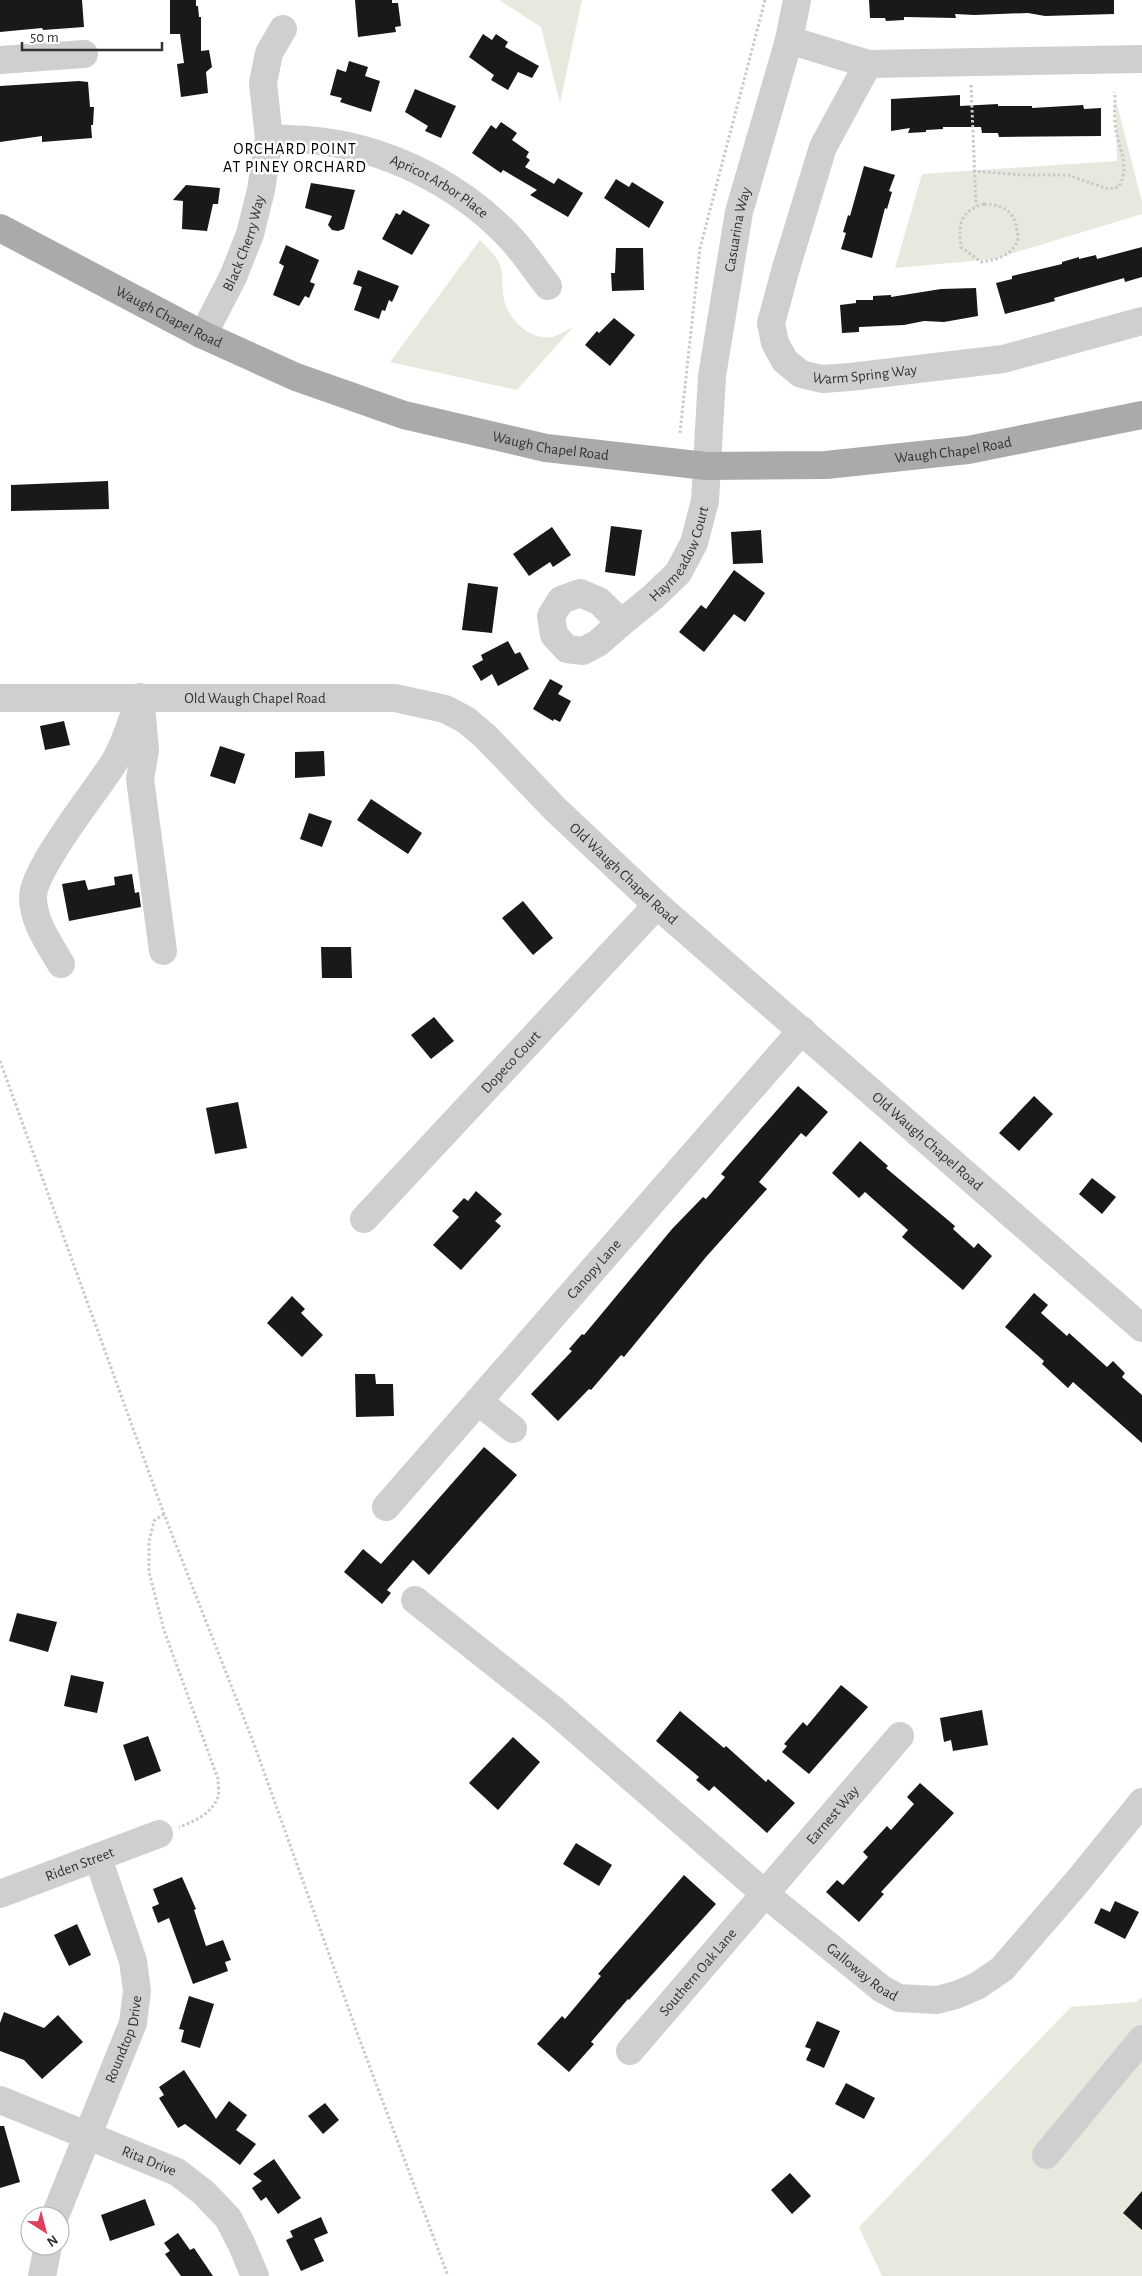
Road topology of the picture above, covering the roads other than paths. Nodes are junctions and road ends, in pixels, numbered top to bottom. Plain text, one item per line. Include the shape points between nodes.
1 (797, 0) edge
2 (283, 29) dead end
3 (789, 40) junction
4 (84, 54) dead end
5 (1142, 59) edge
6 (0, 60) edge
7 (868, 64) junction
8 (269, 138) junction
9 (0, 228) edge
10 (548, 286) dead end
11 (1142, 321) edge
12 (202, 335) junction
13 (1142, 415) edge
14 (706, 466) junction
15 (620, 623) dead end
16 (140, 697) junction
17 (0, 698) edge
18 (658, 905) junction
19 (163, 951) dead end
20 (60, 964) dead end
21 (802, 1030) junction
22 (364, 1219) dead end
23 (1142, 1328) edge
24 (478, 1401) junction
25 (513, 1429) dead end
26 (386, 1507) dead end
27 (414, 1600) dead end
28 (900, 1736) dead end
29 (1142, 1802) edge
30 (159, 1834) road end
31 (98, 1858) junction
32 (0, 1894) edge
33 (765, 1894) junction
34 (1142, 2040) edge
35 (630, 2050) dead end
36 (0, 2100) edge
37 (87, 2135) junction
38 (1046, 2155) dead end
39 (60, 2206) edge
40 (46, 2256) edge
41 (42, 2276) edge
42 (255, 2276) edge

1 - 3 street, Casuarina Way
2 - 8 street, Black Cherry Way via 270,53 263,83
3 - 7 street
3 - 14 street, Casuarina Way via 739,212 712,376
4 - 6 street
5 - 7 street
7 - 11 street, Warm Spring Way via 823,147 771,323 775,343 785,361 801,374 822,379 850,377 1003,359
8 - 10 street, Apricot Arbor Place via 327,142 383,156 427,175 472,203 515,243
8 - 12 street, Black Cherry Way via 250,234 233,277
9 - 12 main road, Waugh Chapel Road
12 - 14 main road, Waugh Chapel Road via 296,378 404,415 546,448
13 - 14 main road, Waugh Chapel Road via 968,450 826,465
14 - 15 street, Haymeadow Court via 701,517 694,543 678,573 654,597
16 - 17 street, Old Waugh Chapel Road
16 - 18 street, Old Waugh Chapel Road via 395,698 445,710 466,720 485,736 555,809
16 - 19 street via 145,750 140,779
16 - 20 street via 114,762 43,868 33,896 39,926
18 - 21 street, Old Waugh Chapel Road
18 - 22 street, Dopeco Court
21 - 23 street, Old Waugh Chapel Road
21 - 24 street, Canopy Lane
24 - 25 street
24 - 26 street, Canopy Lane
27 - 33 street, Galloway Road via 602,1751
28 - 33 street, Earnest Way
29 - 33 street, Galloway Road via 1002,1969 977,1986 937,2000 899,1998 882,1990
30 - 31 street, Riden Street
31 - 32 street, Riden Street
31 - 37 street, Roundtop Drive via 133,1961 137,1991 133,2023
33 - 35 street, Southern Oak Lane
34 - 38 street
36 - 37 street, Rita Drive
37 - 39 street, Roundtop Drive
37 - 42 street, Rita Drive via 177,2172 203,2192 228,2218
40 - 41 street

